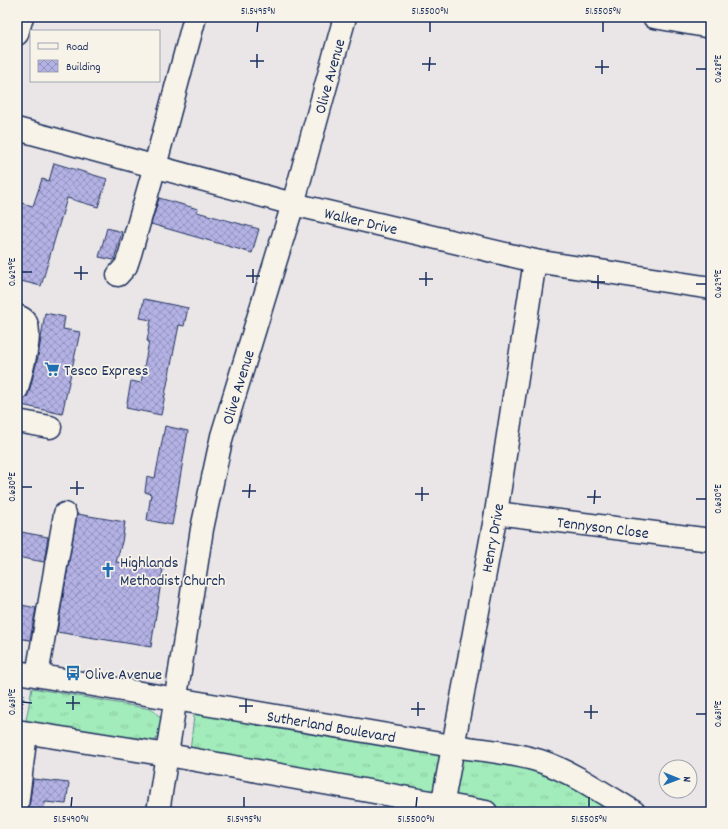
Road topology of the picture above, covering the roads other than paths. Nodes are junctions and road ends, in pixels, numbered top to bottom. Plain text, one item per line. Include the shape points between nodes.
1 (22, 17) edge
2 (195, 17) edge
3 (345, 17) edge
4 (662, 18) edge
5 (711, 27) edge
6 (17, 34) edge
7 (17, 129) edge
8 (155, 166) junction
9 (294, 204) junction
10 (535, 261) junction
11 (118, 275) dead end
12 (711, 288) edge
13 (17, 316) edge
14 (17, 389) edge
15 (17, 421) edge
16 (50, 427) dead end
17 (496, 513) junction
18 (65, 514) dead end
19 (711, 540) edge
20 (27, 673) edge
21 (175, 698) junction
22 (20, 732) edge
23 (452, 746) junction
24 (168, 755) junction
25 (17, 806) edge
26 (441, 808) edge
27 (158, 812) edge
28 (486, 812) edge
29 (634, 812) edge

1 - 6 street
2 - 8 street
3 - 9 street, Olive Avenue
4 - 5 street
7 - 8 street, Walker Drive
8 - 9 street, Walker Drive
8 - 11 street via 126,266
9 - 10 street, Walker Drive
9 - 21 street, Olive Avenue via 222,436 202,529
10 - 12 street, Walker Drive
10 - 17 street, Henry Drive
13 - 14 street via 25,321 28,328
15 - 16 street
17 - 19 street, Tennyson Close
17 - 23 street, Henry Drive
18 - 20 street
20 - 21 street, Sutherland Boulevard
21 - 23 street, Sutherland Boulevard
21 - 24 street, Olive Avenue
22 - 24 street
22 - 25 street
23 - 26 street, Henry Drive
23 - 29 street, Sutherland Boulevard via 512,754 540,761 567,772
24 - 26 street
24 - 27 street, Olive Avenue
26 - 28 street

